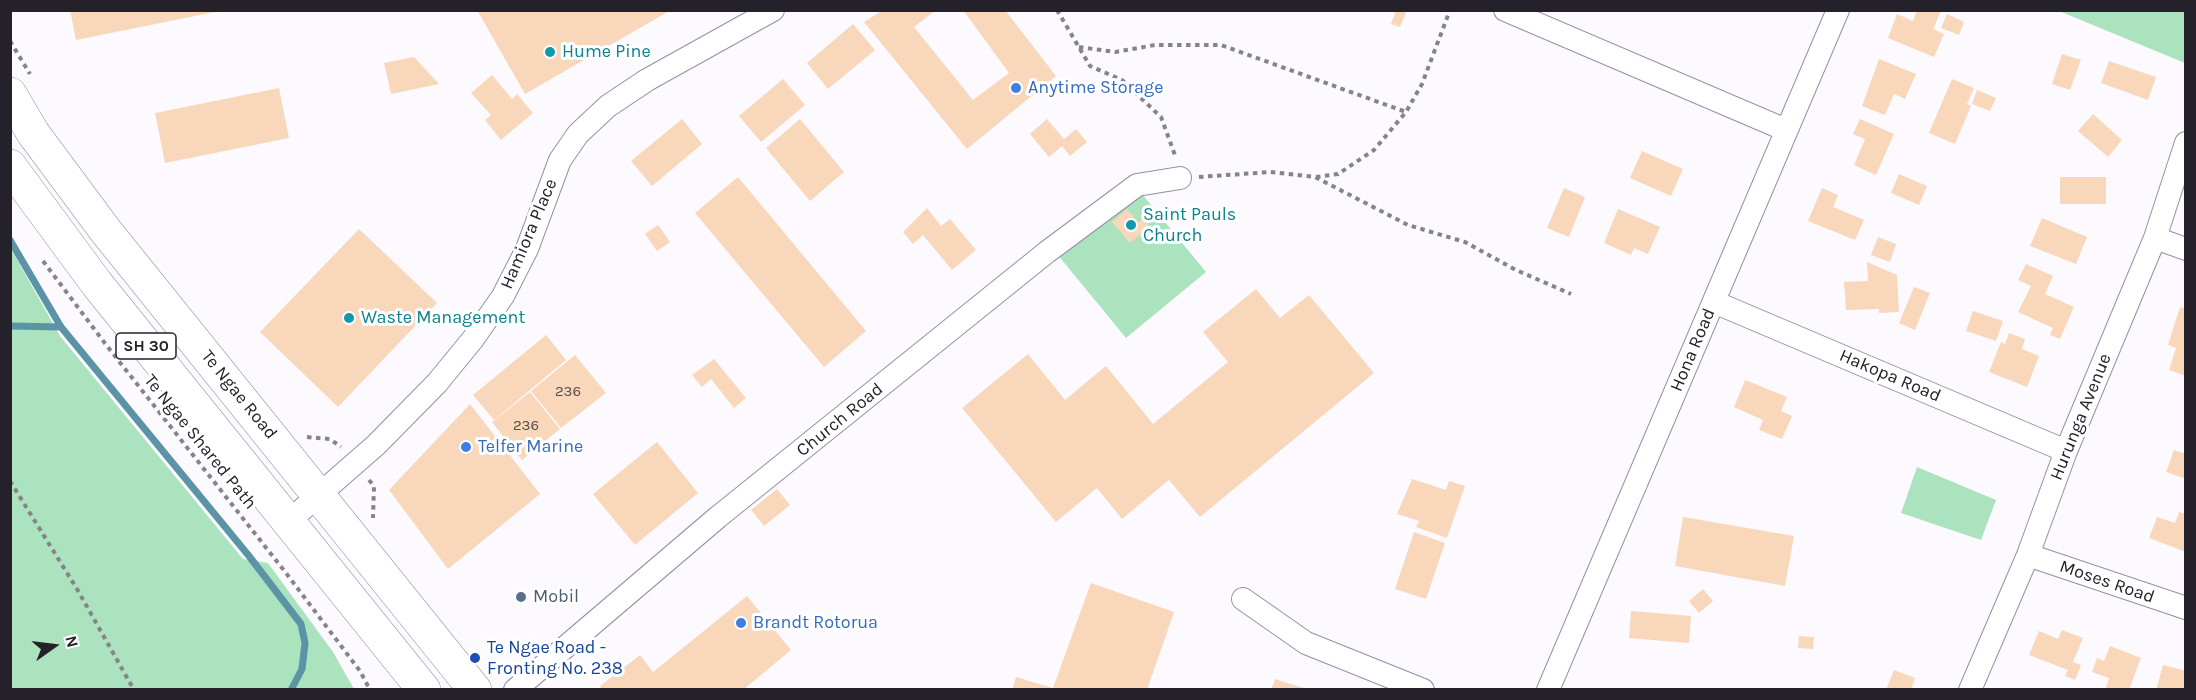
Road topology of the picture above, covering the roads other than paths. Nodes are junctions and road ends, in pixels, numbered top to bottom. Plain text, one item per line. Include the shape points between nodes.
1 (773, 10) edge
2 (1505, 10) edge
3 (1838, 10) edge
4 (10, 94) edge
5 (1786, 130) junction
6 (2186, 143) edge
7 (10, 166) edge
8 (1180, 178) road end
9 (2155, 238) junction
10 (2186, 249) edge
11 (1714, 302) junction
12 (2066, 451) junction
13 (320, 495) junction
14 (289, 521) junction
15 (2028, 555) junction
16 (1243, 599) dead end
17 (2186, 608) edge
18 (424, 690) edge
19 (475, 690) edge
20 (515, 690) edge
21 (1423, 690) edge
22 (1548, 690) edge
23 (1970, 690) edge

1 - 13 street, Hamiora Place via 647,80 608,106 578,135 560,160 527,249 503,296 473,339 437,384
2 - 5 street
3 - 5 street, Hona Road
4 - 13 highway, Te Ngae Road / SH 30 via 33,133 105,230
5 - 11 street, Hona Road
6 - 9 street, Hurunga Avenue
7 - 14 highway, SH 30 via 97,284
8 - 20 street, Church Road via 1137,184 1030,266 701,531
9 - 10 street
9 - 12 street, Hurunga Avenue
11 - 12 street, Hakopa Road
11 - 22 street, Hona Road
12 - 15 street, Hurunga Avenue
13 - 14 street, Hamiora Place
13 - 19 highway, Te Ngae Road / SH 30
14 - 18 highway, SH 30
15 - 17 street, Moses Road
15 - 23 street, Hurunga Avenue
16 - 21 street via 1306,643

